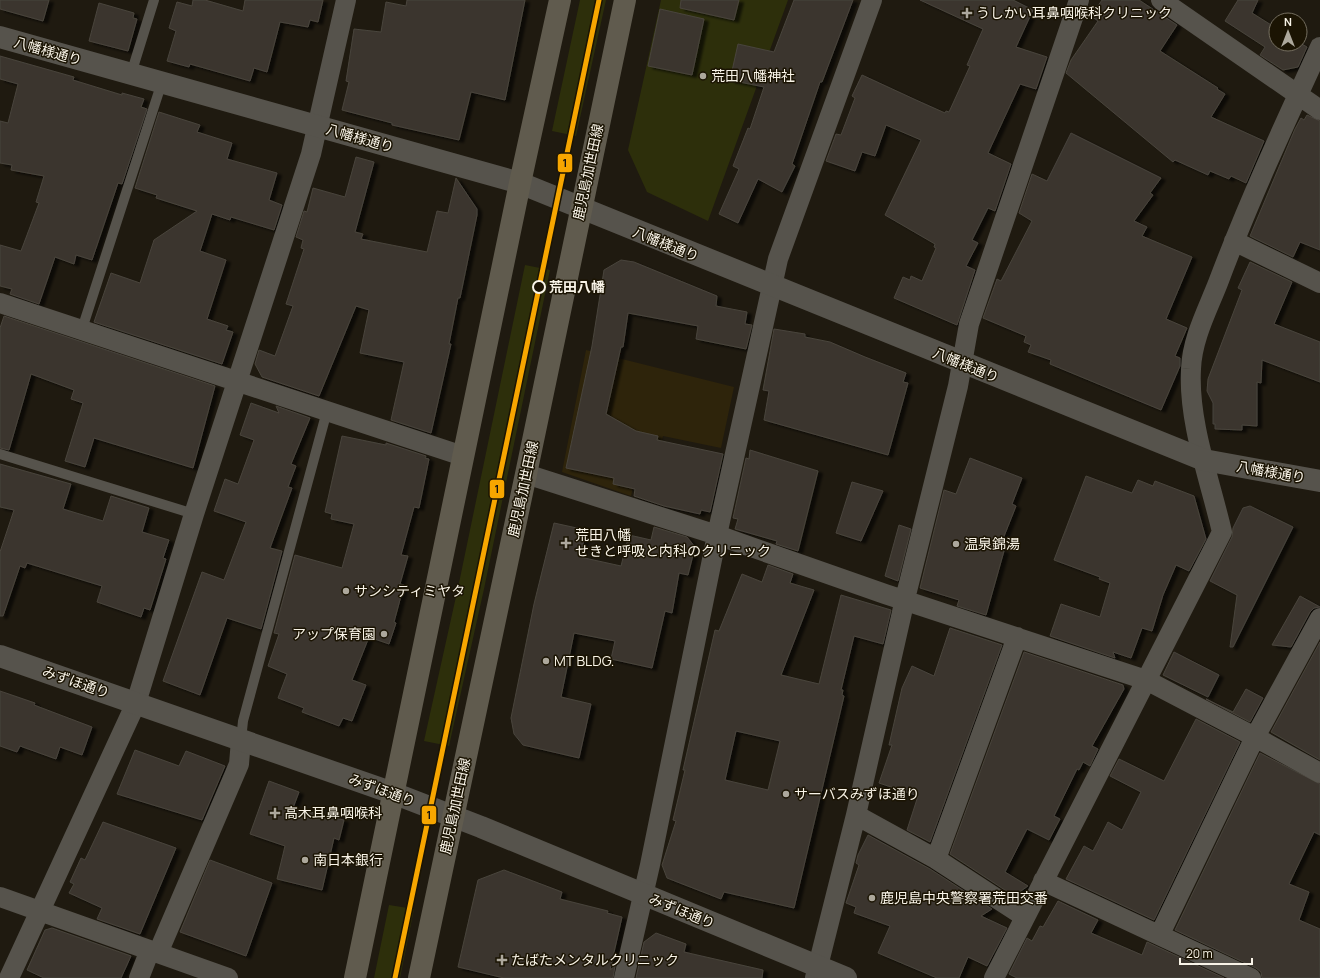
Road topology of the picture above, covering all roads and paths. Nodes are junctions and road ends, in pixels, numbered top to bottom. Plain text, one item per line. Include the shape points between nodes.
1 (154, 0) edge
2 (346, 0) edge
3 (560, 0) edge
4 (625, 0) edge
5 (872, 0) edge
6 (1079, 0) edge
7 (1161, 0) edge
8 (0, 37) edge
9 (1320, 47) edge
10 (131, 74) junction
11 (162, 82) junction
12 (1298, 96) junction
13 (1320, 110) edge
14 (318, 126) junction
15 (520, 183) junction
16 (581, 209) junction
17 (1234, 241) junction
18 (1320, 283) edge
19 (773, 287) junction
20 (0, 303) edge
21 (82, 329) junction
22 (962, 363) junction
23 (238, 382) junction
24 (327, 412) junction
25 (0, 454) edge
26 (463, 456) junction
27 (1204, 460) junction
28 (526, 474) junction
29 (1320, 481) edge
30 (194, 514) junction
31 (717, 535) junction
32 (905, 599) junction
33 (1320, 618) edge
34 (1017, 637) junction
35 (0, 656) edge
36 (1146, 680) junction
37 (136, 703) junction
38 (1255, 737) junction
39 (241, 740) junction
40 (1320, 773) edge
41 (393, 793) junction
42 (856, 815) junction
43 (452, 816) junction
44 (936, 859) junction
45 (1043, 881) junction
46 (643, 895) junction
47 (0, 897) edge
48 (40, 911) junction
49 (1025, 917) junction
50 (1160, 934) junction
51 (154, 952) junction
52 (817, 972) edge
53 (10, 978) edge
54 (139, 978) edge
55 (228, 978) edge
56 (355, 978) edge
57 (418, 978) edge
58 (624, 978) edge
59 (846, 978) edge
60 (994, 978) edge
61 (1251, 978) edge

1 - 10 lane
2 - 14 street
3 - 15 main road
4 - 16 main road, 鹿児島加世田線
5 - 19 street via 778,259
6 - 22 street via 969,324
7 - 12 street
8 - 10 street, 八幡様通り
9 - 12 street
10 - 11 street, 八幡様通り
11 - 14 street, 八幡様通り
11 - 21 lane
12 - 13 street
12 - 17 street
14 - 15 street, 八幡様通り
14 - 23 street
15 - 16 street, 八幡様通り
15 - 26 main road
16 - 19 street, 八幡様通り
16 - 28 main road, 鹿児島加世田線
17 - 18 street
17 - 27 street via 1195,343 1191,369 1195,432
19 - 22 street, 八幡様通り
19 - 31 street
20 - 21 street
21 - 23 street
22 - 27 street, 八幡様通り
22 - 32 street
23 - 24 street
23 - 30 street
24 - 26 street
24 - 39 lane via 243,721
25 - 30 lane
26 - 41 main road
27 - 29 street, 八幡様通り
27 - 36 street via 1222,532
28 - 31 street
28 - 43 main road, 鹿児島加世田線
30 - 37 street
31 - 32 street
31 - 46 street
32 - 34 street
32 - 42 street
33 - 38 street
34 - 36 street
34 - 44 street
35 - 37 street, みずほ通り
36 - 38 street
36 - 45 street
37 - 39 street, みずほ通り
37 - 48 street
38 - 40 street
38 - 50 street
39 - 41 street, みずほ通り
39 - 51 street via 240,764
41 - 43 street, みずほ通り
41 - 56 main road
42 - 44 street
42 - 52 street
43 - 46 street, みずほ通り
43 - 57 main road, 鹿児島加世田線
44 - 49 street
45 - 49 street
45 - 50 street
46 - 52 street, みずほ通り
46 - 58 street
47 - 48 street
48 - 51 street
48 - 53 street
49 - 60 street
50 - 61 street
51 - 54 street
51 - 55 street
52 - 59 street, みずほ通り

